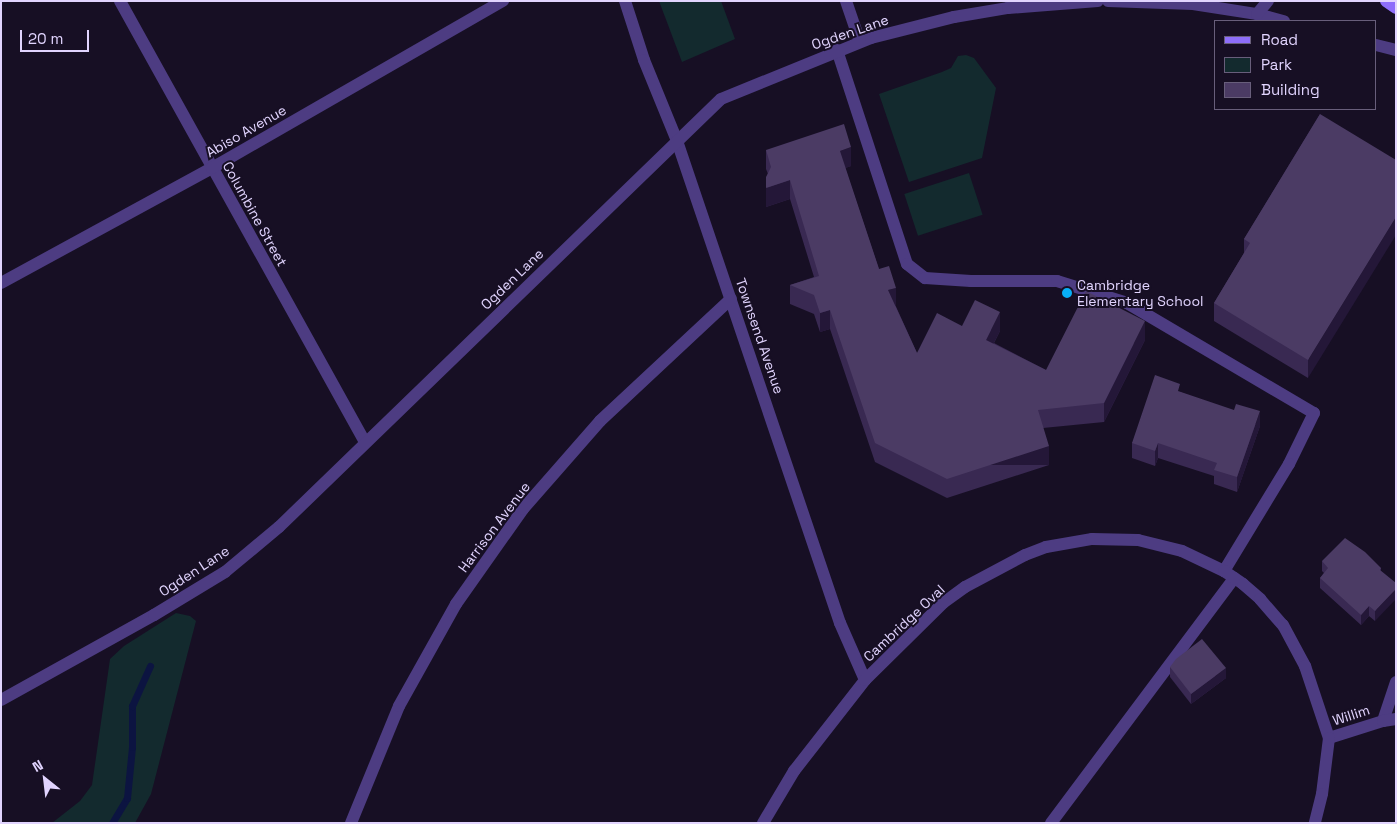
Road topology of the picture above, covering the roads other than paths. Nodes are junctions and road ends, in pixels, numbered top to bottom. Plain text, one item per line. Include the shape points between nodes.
1 (120, 1) edge
2 (503, 1) edge
3 (625, 1) edge
4 (846, 1) edge
5 (1098, 1) edge
6 (1108, 1) edge
7 (1268, 1) edge
8 (1386, 1) edge
9 (1396, 8) edge
10 (1257, 14) junction
11 (1280, 20) edge
12 (860, 42) junction
13 (1377, 44) edge
14 (837, 50) junction
15 (1396, 50) edge
16 (677, 141) junction
17 (212, 168) junction
18 (1, 283) edge
19 (732, 299) junction
20 (365, 442) junction
21 (1229, 575) junction
22 (865, 680) junction
23 (1396, 682) edge
24 (1, 700) edge
25 (1396, 719) edge
26 (1382, 721) junction
27 (1329, 738) junction
28 (351, 823) edge
29 (763, 823) edge
30 (1051, 823) edge
31 (1315, 823) edge

1 - 17 street, Columbine Street
2 - 17 street, Abiso Avenue
3 - 16 street, Townsend Avenue via 644,60
4 - 12 street
5 - 12 street, Ogden Lane via 1008,8 954,17
6 - 10 street via 1193,4
7 - 10 street
8 - 9 main road
10 - 11 street
12 - 14 street, Ogden Lane
13 - 15 street
14 - 16 street, Ogden Lane via 721,99
14 - 21 street via 907,264 925,278 971,282 1057,281 1126,303 1314,413
16 - 19 street, Townsend Avenue
16 - 20 street, Ogden Lane
17 - 18 street, Abiso Avenue
17 - 20 street, Columbine Street
19 - 22 street, Townsend Avenue via 840,623
19 - 28 street, Harrison Avenue via 600,421 523,509 456,604 399,706
20 - 24 street, Ogden Lane via 279,527 225,572
21 - 22 street, Cambridge Oval via 1182,551 1138,540 1092,539 1046,547 1004,564 943,603
21 - 27 street, Cambridge Oval via 1260,599 1283,625 1305,666
21 - 30 street
22 - 29 street, Cambridge Oval via 794,771
23 - 26 street
25 - 26 street, Willim
26 - 27 street, Willim
27 - 31 street, Cambridge Oval

